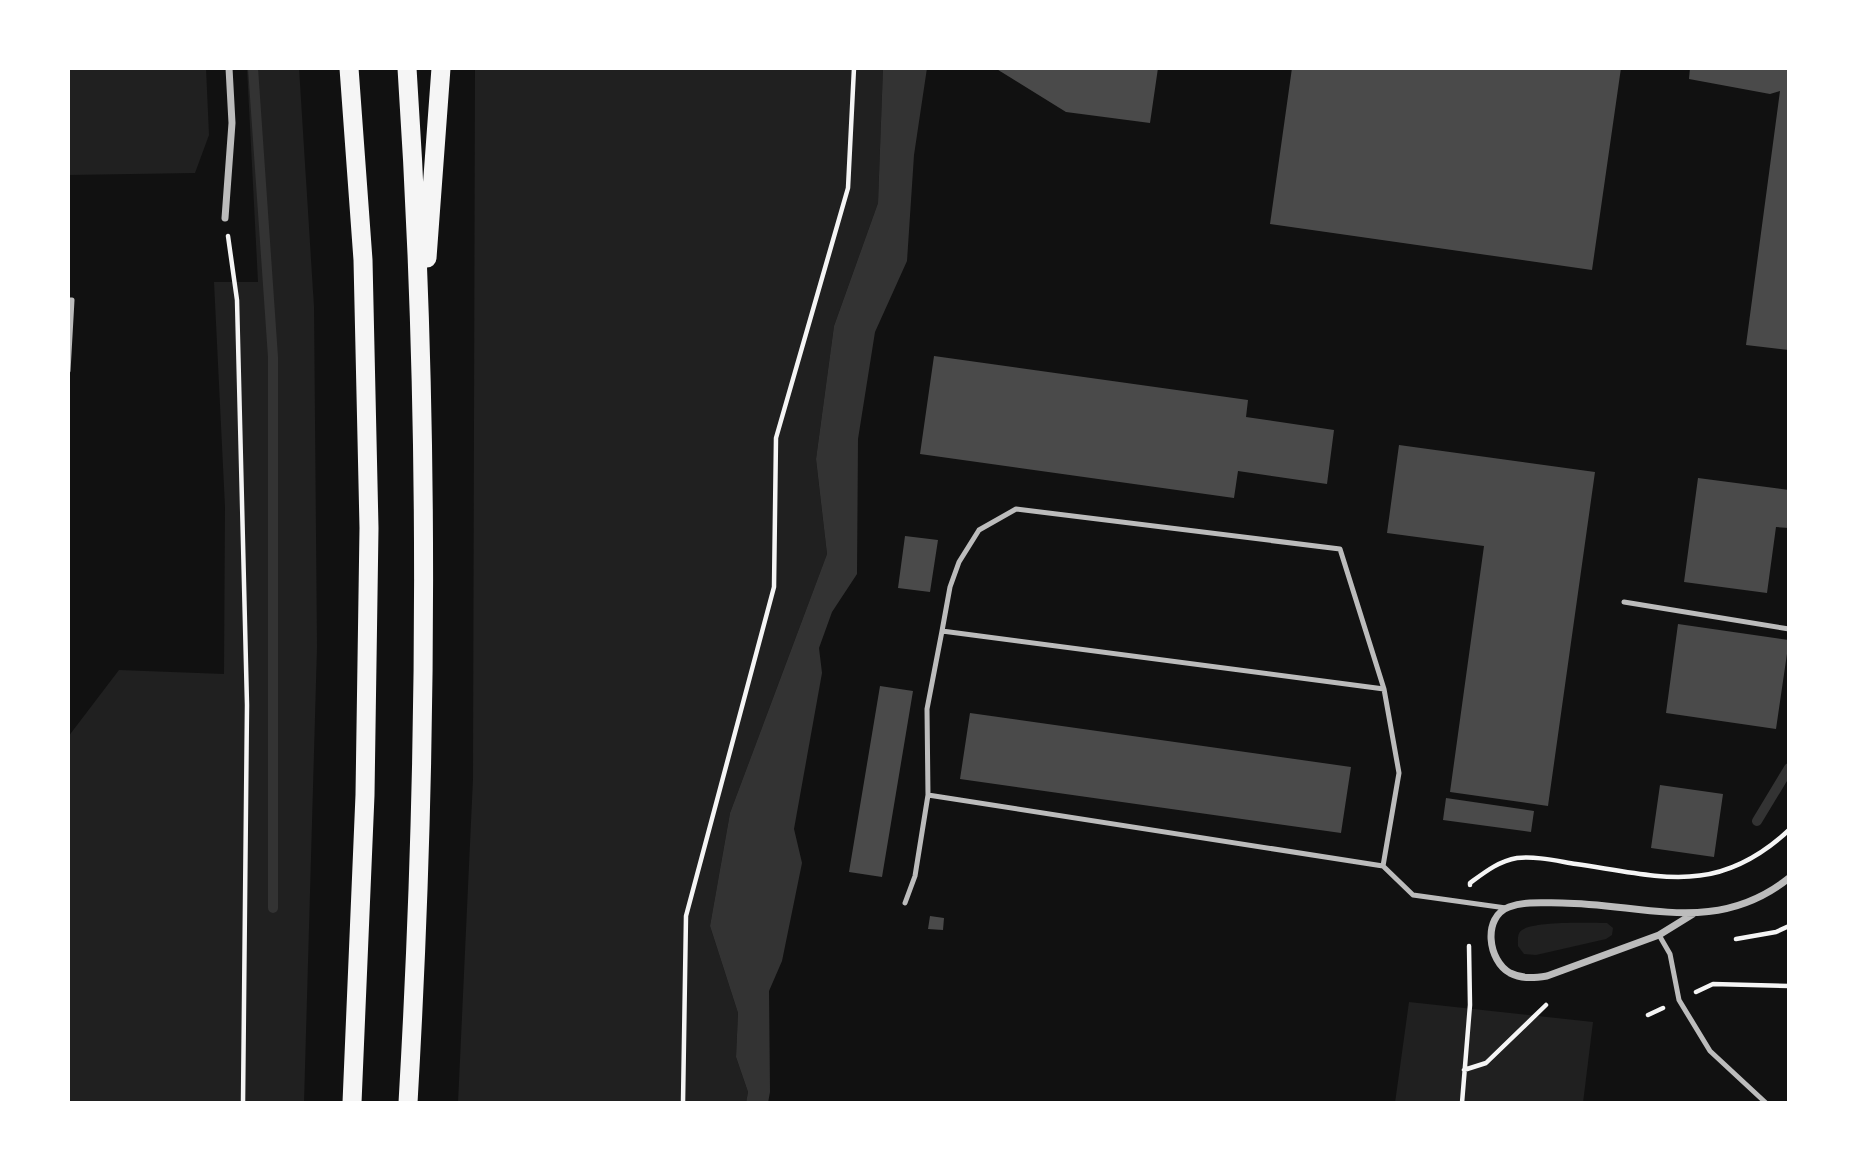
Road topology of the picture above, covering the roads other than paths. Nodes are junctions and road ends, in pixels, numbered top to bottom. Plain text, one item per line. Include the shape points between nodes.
1 (229, 68) edge
2 (349, 68) edge
3 (407, 68) edge
4 (441, 68) edge
5 (225, 218) road end
6 (68, 300) edge
7 (421, 347) junction
8 (68, 371) edge
9 (1624, 602) dead end
10 (1789, 629) edge
11 (942, 631) junction
12 (1384, 689) junction
13 (928, 794) junction
14 (1382, 866) junction
15 (1789, 878) edge
16 (905, 903) dead end
17 (1506, 908) junction
18 (1693, 914) junction
19 (1659, 934) junction
20 (352, 1103) edge
21 (408, 1103) edge
22 (1766, 1103) edge

1 - 5 street via 232,123
2 - 20 highway via 363,260 369,528 365,794
3 - 7 highway
4 - 7 highway
6 - 8 lane via 72,300
7 - 21 highway via 421,798
9 - 10 lane
11 - 12 lane
11 - 12 lane via 959,562 979,530 1016,509 1340,549
11 - 13 lane via 927,709
12 - 14 lane via 1399,773
13 - 14 lane
13 - 16 lane via 915,876
14 - 17 lane via 1413,895
15 - 18 street via 1772,892 1728,910
17 - 18 street via 1569,903
17 - 19 street via 1496,919 1491,948 1499,964 1528,978 1547,976
18 - 19 street
19 - 22 lane via 1670,954 1679,1000 1710,1051

